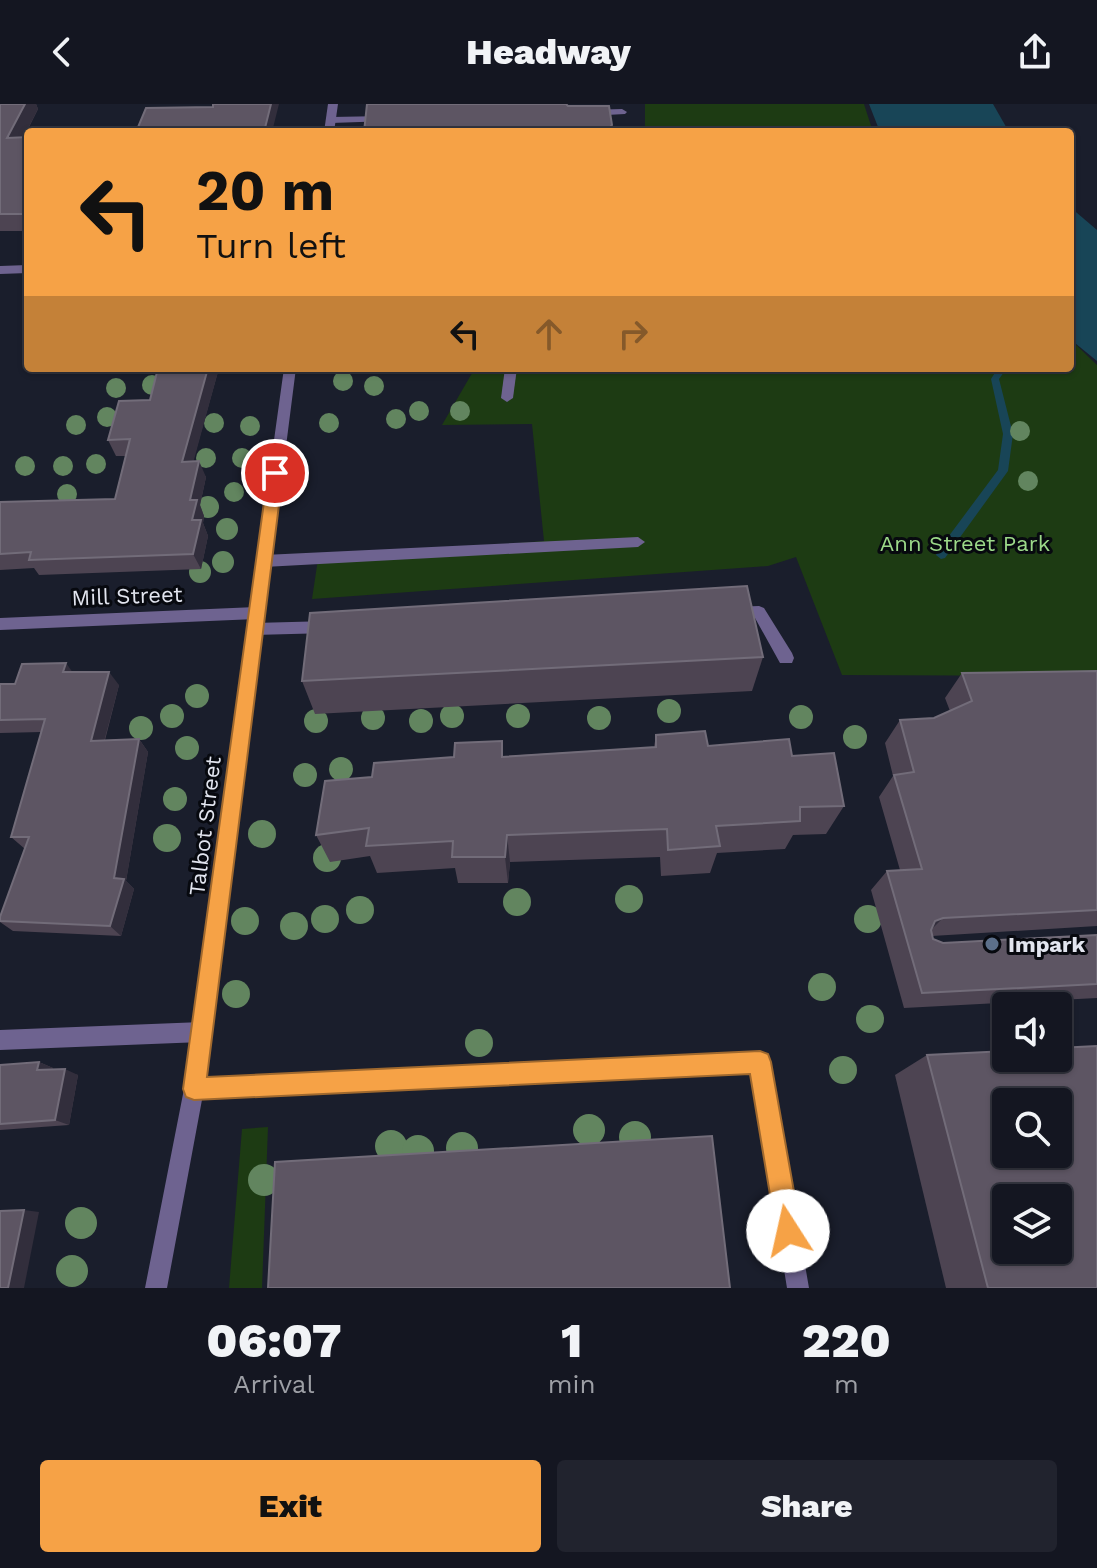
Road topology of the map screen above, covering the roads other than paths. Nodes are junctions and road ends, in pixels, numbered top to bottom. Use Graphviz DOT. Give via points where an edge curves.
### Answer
graph roads {
  1 [pos="333,104"];
  2 [pos="622,112"];
  3 [pos="575,113"];
  4 [pos="403,118"];
  5 [pos="330,126"];
  6 [pos="24,269"];
  7 [pos="0,270"];
  8 [pos="289,372"];
  9 [pos="510,372"];
  10 [pos="507,398"];
  11 [pos="638,542"];
  12 [pos="264,561"];
  13 [pos="711,614"];
  14 [pos="255,621"];
  15 [pos="0,624"];
  16 [pos="344,626"];
  17 [pos="786,658"];
  18 [pos="202,1032"];
  19 [pos="0,1040"];
  20 [pos="194,1089"];
  21 [pos="156,1288"];
  22 [pos="798,1288"];
  1 -- 5 [label="street"];
  2 -- 3 [label="street"];
  4 -- 5 [label="street"];
  6 -- 7 [label="street"];
  8 -- 12 [label="street, Talbot Street"];
  9 -- 10 [label="street"];
  11 -- 12 [label="street"];
  12 -- 14 [label="street, Talbot Street"];
  13 -- 17 [label="street" via="759,612"];
  14 -- 15 [label="street, Mill Street"];
  14 -- 16 [label="street, Mill Street"];
  14 -- 18 [label="street, Talbot Street"];
  18 -- 19 [label="street"];
  18 -- 20 [label="street, Talbot Street"];
  20 -- 21 [label="street, Talbot Street"];
  20 -- 22 [label="street" via="760,1062"];
}
